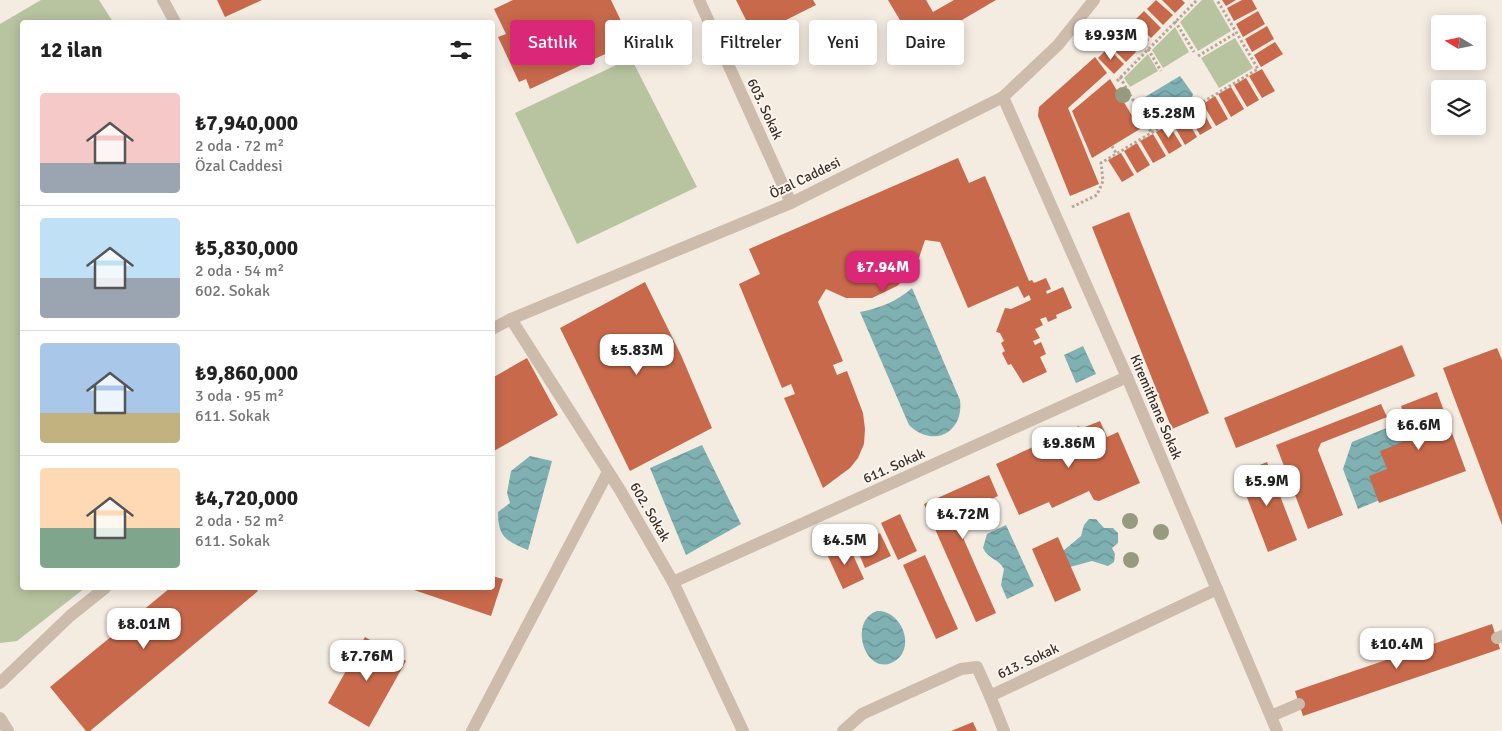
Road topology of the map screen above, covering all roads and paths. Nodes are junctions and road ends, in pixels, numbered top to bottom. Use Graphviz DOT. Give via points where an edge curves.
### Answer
graph roads {
  1 [pos="163,0"];
  2 [pos="698,0"];
  3 [pos="1094,0"];
  4 [pos="1197,0"];
  5 [pos="1217,0"];
  6 [pos="174,20"];
  7 [pos="1175,21"];
  8 [pos="1236,32"];
  9 [pos="1148,49"];
  10 [pos="1194,52"];
  11 [pos="1198,56"];
  12 [pos="1161,71"];
  13 [pos="1120,77"];
  14 [pos="1117,81"];
  15 [pos="1216,87"];
  16 [pos="1218,92"];
  17 [pos="1003,97"];
  18 [pos="1182,107"];
  19 [pos="1185,112"];
  20 [pos="1152,132"];
  21 [pos="1112,146"];
  22 [pos="1116,153"];
  23 [pos="791,203"];
  24 [pos="1055,214"];
  25 [pos="511,319"];
  26 [pos="495,327"];
  27 [pos="1127,377"];
  28 [pos="608,472"];
  29 [pos="673,582"];
  30 [pos="1217,589"];
  31 [pos="103,590"];
  32 [pos="0,683"];
  33 [pos="990,696"];
  34 [pos="1299,704"];
  35 [pos="1270,716"];
  36 [pos="0,718"];
  37 [pos="8,731"];
  38 [pos="472,731"];
  39 [pos="743,731"];
  40 [pos="843,731"];
  41 [pos="1004,731"];
  42 [pos="1277,731"];
  1 -- 6 [label="street"];
  2 -- 23 [label="street, 603. Sokak"];
  3 -- 17 [label="street, Özal Caddesi" via="1058,45"];
  4 -- 7 [label="path"];
  5 -- 8 [label="path"];
  7 -- 9 [label="path"];
  7 -- 10 [label="path"];
  8 -- 11 [label="path"];
  8 -- 16 [label="path" via="1258,69"];
  9 -- 12 [label="path"];
  9 -- 13 [label="path"];
  13 -- 14 [label="path"];
  13 -- 20 [label="path"];
  15 -- 16 [label="path"];
  16 -- 19 [label="path"];
  17 -- 23 [label="street, Özal Caddesi"];
  17 -- 24 [label="street, Kiremithane Sokak"];
  18 -- 19 [label="path"];
  19 -- 20 [label="path"];
  20 -- 22 [label="path"];
  21 -- 22 [label="path"];
  22 -- 24 [label="path" via="1101,162 1103,181 1097,195"];
  23 -- 25 [label="street, Özal Caddesi"];
  24 -- 27 [label="street, Kiremithane Sokak"];
  25 -- 26 [label="street, Özal Caddesi"];
  25 -- 28 [label="street, 602. Sokak"];
  27 -- 29 [label="street, 611. Sokak"];
  27 -- 30 [label="street, Kiremithane Sokak"];
  28 -- 29 [label="street, 602. Sokak"];
  28 -- 38 [label="street"];
  29 -- 39 [label="street, 602. Sokak"];
  30 -- 33 [label="street, 613. Sokak"];
  30 -- 35 [label="street, Kiremithane Sokak"];
  31 -- 32 [label="street" via="70,616"];
  33 -- 40 [label="street, 613. Sokak" via="977,667 961,669 862,714"];
  33 -- 41 [label="street"];
  34 -- 35 [label="street"];
  35 -- 42 [label="street, Kiremithane Sokak"];
  36 -- 37 [label="street"];
}
